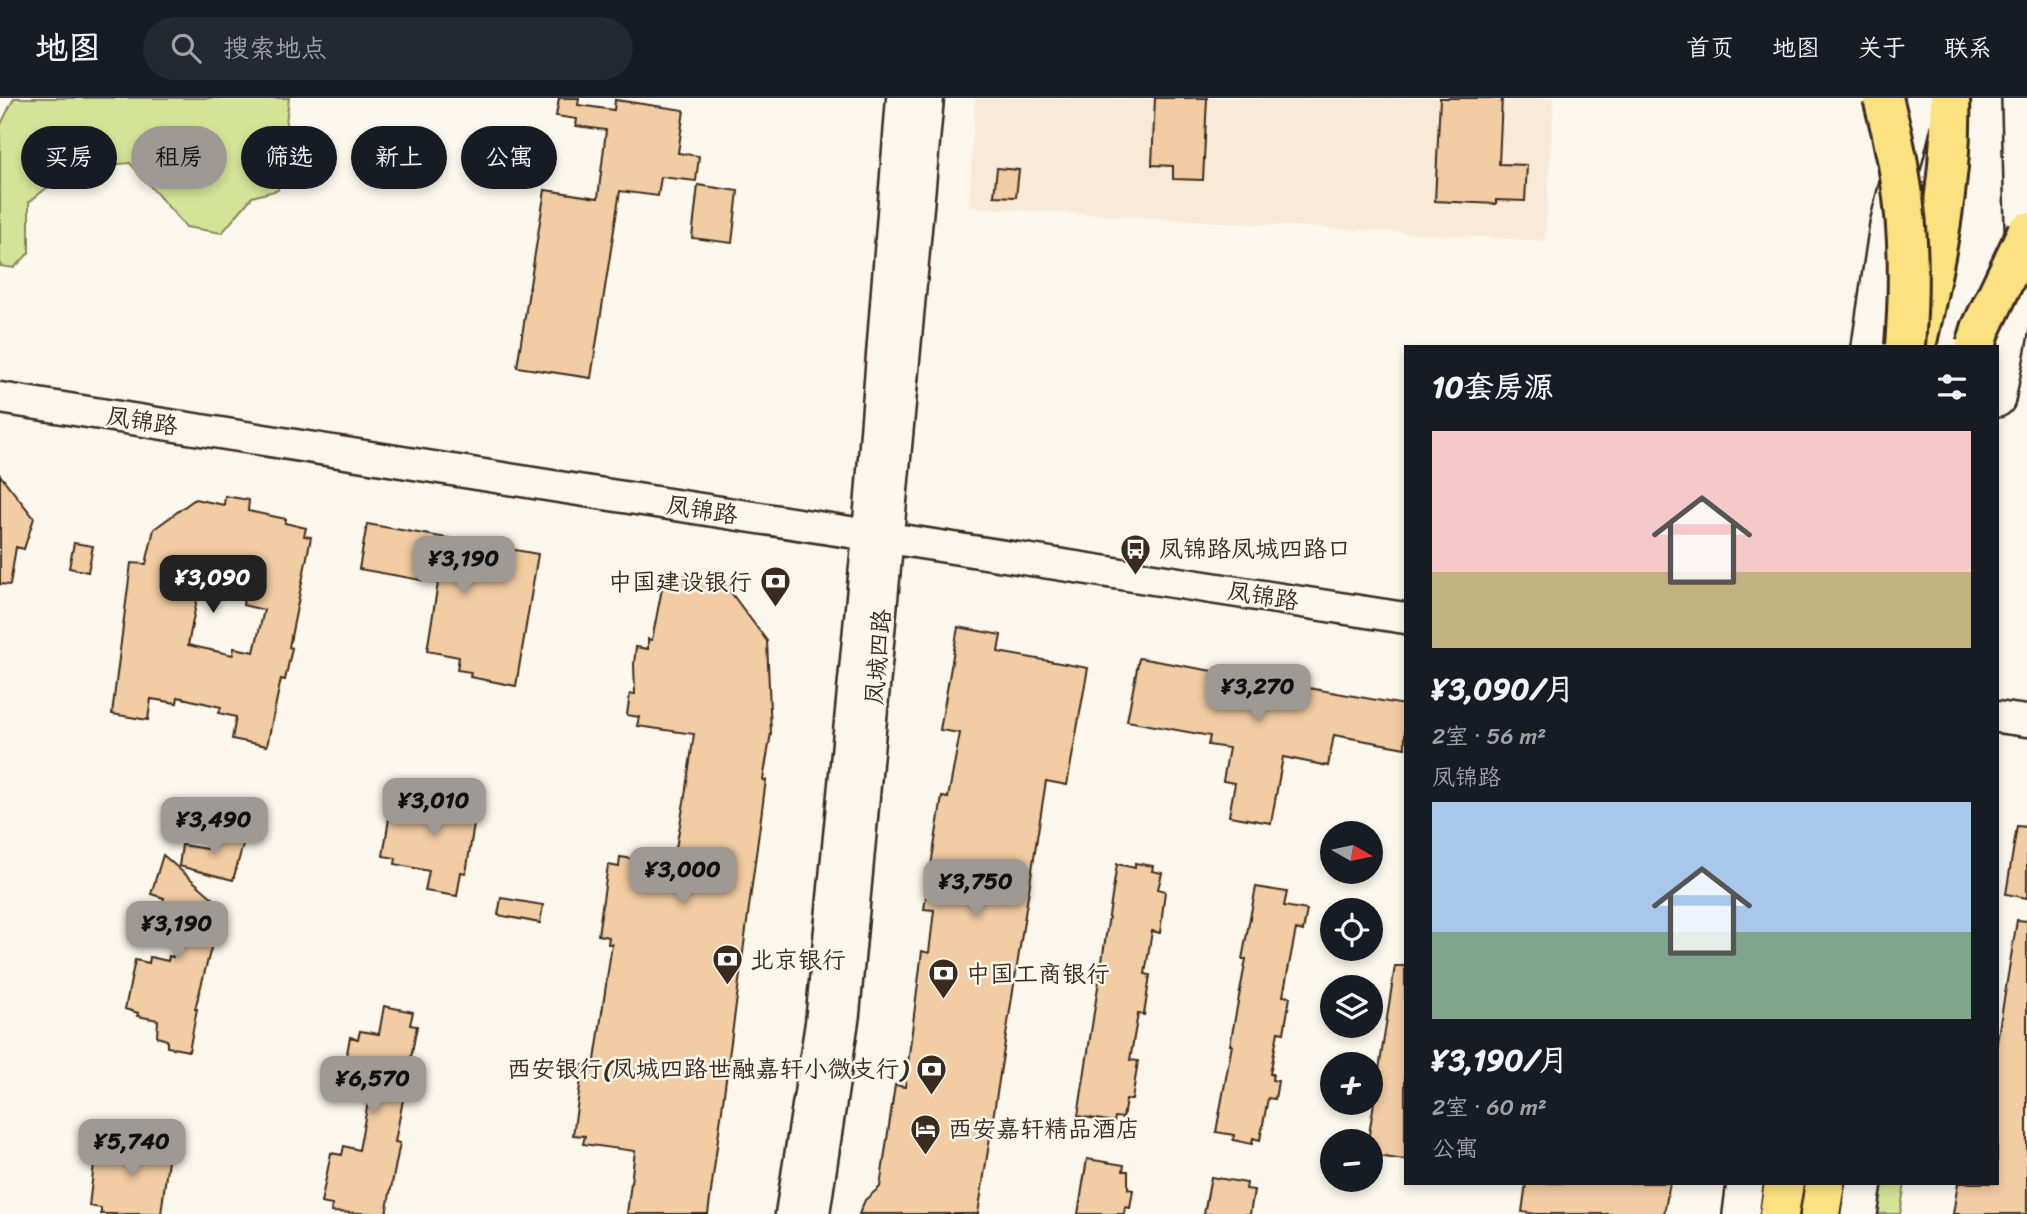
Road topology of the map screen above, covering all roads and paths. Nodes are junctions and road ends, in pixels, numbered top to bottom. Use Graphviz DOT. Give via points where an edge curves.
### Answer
graph roads {
  1 [pos="902,98"];
  2 [pos="928,98"];
  3 [pos="1883,98"];
  4 [pos="1919,98"];
  5 [pos="1950,98"];
  6 [pos="2020,98"];
  7 [pos="2027,232"];
  8 [pos="1870,345"];
  9 [pos="1905,345"];
  10 [pos="1916,345"];
  11 [pos="1976,345"];
  12 [pos="1999,389"];
  13 [pos="0,398"];
  14 [pos="878,536"];
  15 [pos="1404,618"];
  16 [pos="1999,717"];
  17 [pos="2027,721"];
  18 [pos="1745,1185"];
  19 [pos="1784,1185"];
  20 [pos="1825,1185"];
  21 [pos="1864,1185"];
  22 [pos="791,1214"];
  23 [pos="814,1214"];
  24 [pos="1741,1214"];
  25 [pos="1779,1214"];
  26 [pos="1820,1214"];
  27 [pos="1859,1214"];
  1 -- 14 [label="street, 凤城四路"];
  2 -- 14 [label="street, 凤城四路"];
  3 -- 9 [label="main road, bridge" via="1908,220 1910,291"];
  4 -- 8 [label="main road" via="1888,225"];
  5 -- 10 [label="main road" via="1940,231"];
  6 -- 12 [label="main road" via="2024,259"];
  7 -- 11 [label="main road, bridge"];
  13 -- 14 [label="street, 凤锦路"];
  14 -- 15 [label="street, 凤锦路"];
  14 -- 22 [label="street, 凤城四路" via="821,1023"];
  14 -- 23 [label="street, 凤城四路" via="844,1014"];
  16 -- 17 [label="street"];
  18 -- 24 [label="main road"];
  19 -- 25 [label="main road"];
  20 -- 26 [label="main road"];
  21 -- 27 [label="main road"];
}
